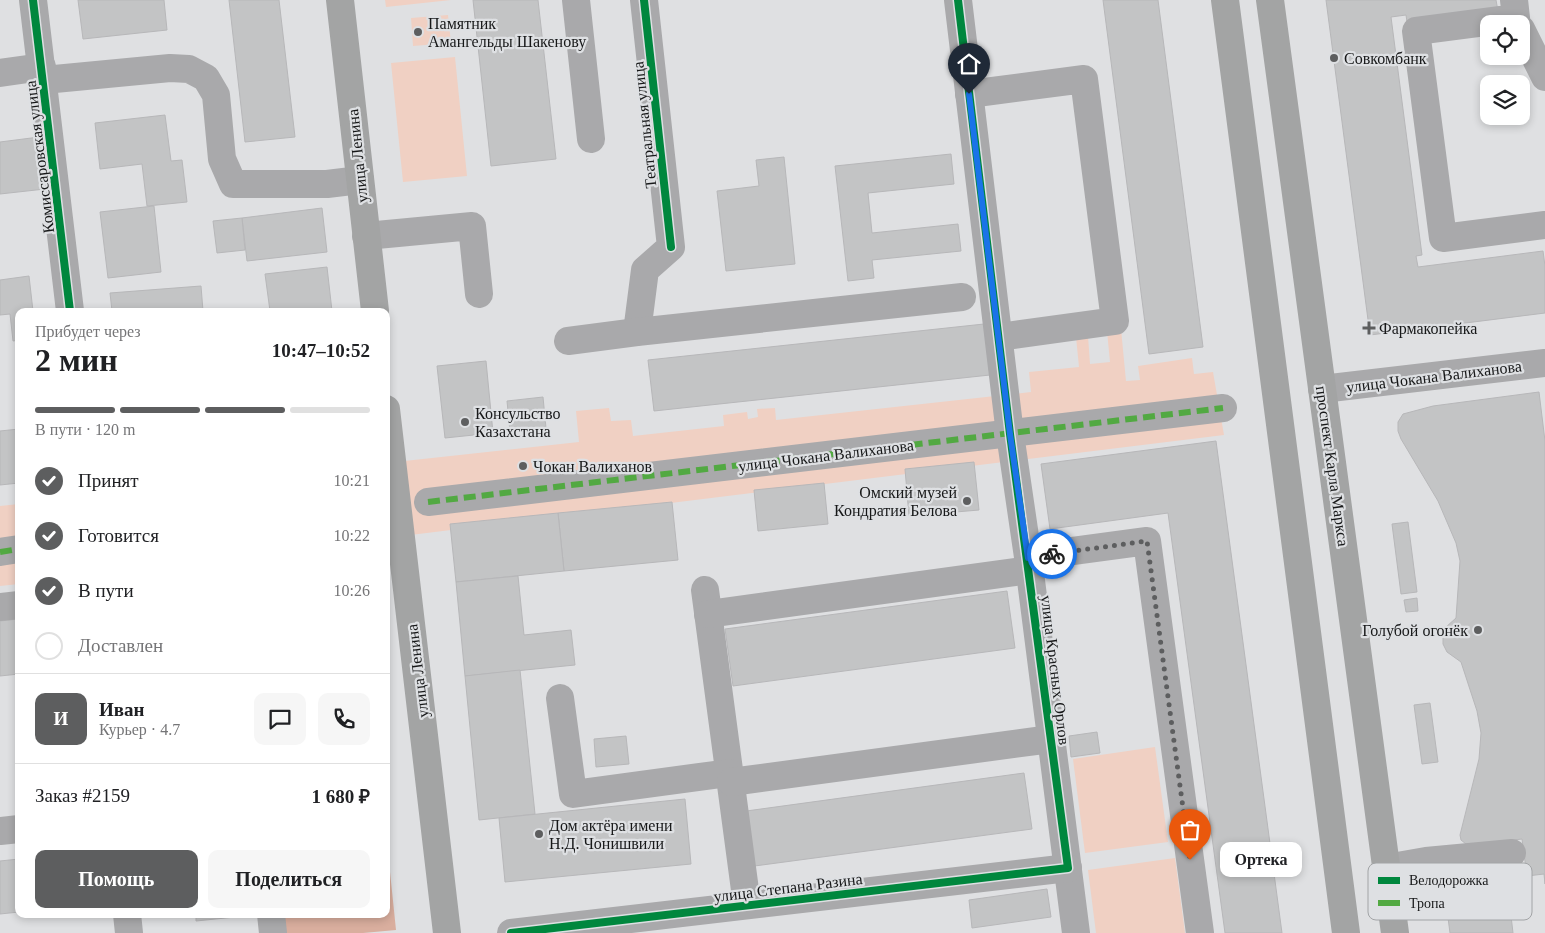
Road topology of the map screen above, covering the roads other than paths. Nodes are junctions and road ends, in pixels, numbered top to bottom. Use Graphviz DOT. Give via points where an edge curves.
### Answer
graph roads {
  1 [pos="34,0"];
  2 [pos="340,0"];
  3 [pos="576,0"];
  4 [pos="644,0"];
  5 [pos="958,0"];
  6 [pos="1225,0"];
  7 [pos="1270,0"];
  8 [pos="1480,23"];
  9 [pos="1530,44"];
  10 [pos="0,73"];
  11 [pos="43,74"];
  12 [pos="1545,77"];
  13 [pos="969,94"];
  14 [pos="591,139"];
  15 [pos="360,180"];
  16 [pos="1545,225"];
  17 [pos="366,236"];
  18 [pos="479,294"];
  19 [pos="962,297"];
  20 [pos="70,308"];
  21 [pos="375,308"];
  22 [pos="637,332"];
  23 [pos="999,337"];
  24 [pos="568,342"];
  25 [pos="1545,363"];
  26 [pos="1322,389"];
  27 [pos="1223,408"];
  28 [pos="1010,434"];
  29 [pos="390,442"];
  30 [pos="428,502"];
  31 [pos="15,550"];
  32 [pos="0,552"];
  33 [pos="1029,564"];
  34 [pos="15,605"];
  35 [pos="0,607"];
  36 [pos="560,698"];
  37 [pos="1051,740"];
  38 [pos="730,778"];
  39 [pos="15,829"];
  40 [pos="0,831"];
  41 [pos="1512,852"];
  42 [pos="1385,863"];
  43 [pos="1415,863"];
  44 [pos="1068,868"];
  45 [pos="747,905"];
  46 [pos="127,918"];
  47 [pos="271,918"];
  48 [pos="1393,920"];
  49 [pos="657,924"];
  50 [pos="129,933"];
  51 [pos="273,933"];
  52 [pos="447,933"];
  53 [pos="511,933"];
  54 [pos="1076,933"];
  55 [pos="1200,933"];
  56 [pos="1346,933"];
  57 [pos="1395,933"];
  1 -- 11 [label="street, Комиссаровская улица"];
  2 -- 15 [label="main road, улица Ленина"];
  3 -- 14 [label="street"];
  4 -- 22 [label="street, Театральная улица" via="671,246 645,270"];
  5 -- 13 [label="street, улица Красных Орлов"];
  6 -- 56 [label="main road"];
  7 -- 26 [label="main road, проспект Карла Маркса"];
  8 -- 16 [label="street" via="1416,32 1443,238"];
  9 -- 12 [label="street"];
  10 -- 11 [label="street"];
  11 -- 15 [label="street" via="189,69 206,78 216,95 222,160 233,184 327,184"];
  11 -- 20 [label="street, Комиссаровская улица"];
  13 -- 23 [label="street, улица Красных Орлов"];
  13 -- 23 [label="street" via="1084,79 1115,322"];
  15 -- 17 [label="main road, улица Ленина"];
  17 -- 18 [label="street" via="472,226"];
  17 -- 21 [label="main road, улица Ленина"];
  19 -- 22 [label="street"];
  22 -- 24 [label="street"];
  23 -- 28 [label="street, улица Красных Орлов"];
  25 -- 26 [label="street, улица Чокана Валиханова"];
  26 -- 42 [label="main road, проспект Карла Маркса"];
  27 -- 28 [label="street, улица Чокана Валиханова"];
  28 -- 30 [label="street, улица Чокана Валиханова"];
  28 -- 33 [label="street, улица Красных Орлов"];
  29 -- 52 [label="main road, улица Ленина"];
  31 -- 32 [label="street"];
  33 -- 37 [label="street, улица Красных Орлов"];
  33 -- 38 [label="street" via="706,602"];
  33 -- 55 [label="street" via="1147,541"];
  34 -- 35 [label="street"];
  36 -- 38 [label="street" via="573,794"];
  37 -- 38 [label="street"];
  37 -- 44 [label="street, улица Красных Орлов"];
  38 -- 45 [label="street"];
  39 -- 40 [label="street"];
  41 -- 43 [label="street"];
  44 -- 45 [label="street, улица Степана Разина"];
  44 -- 54 [label="street, улица Красных Орлов"];
  45 -- 49 [label="street, улица Степана Разина"];
  46 -- 50 [label="street"];
  47 -- 51 [label="street"];
  48 -- 57 [label="main road, проспект Карла Маркса"];
  49 -- 53 [label="street, улица Степана Разина"];
}
